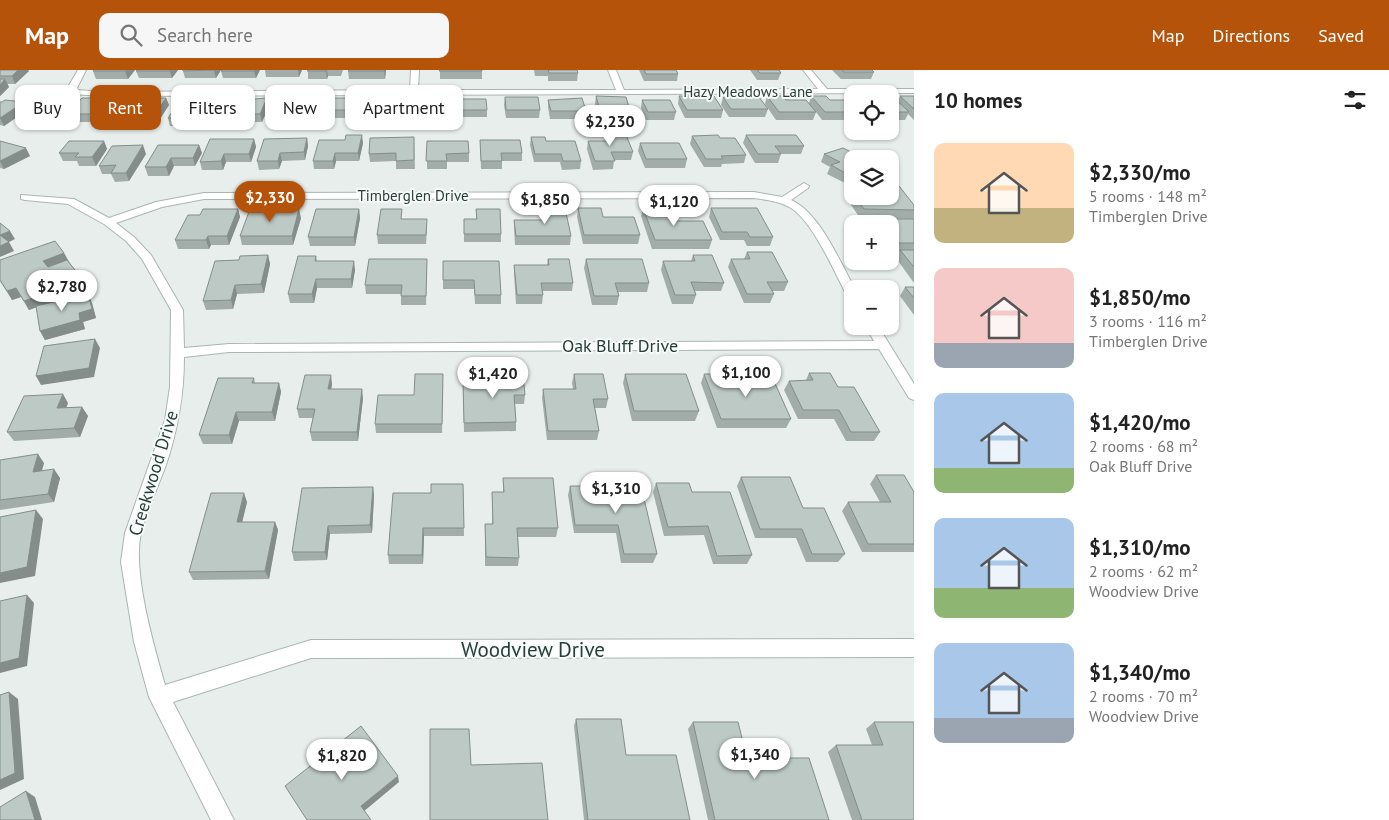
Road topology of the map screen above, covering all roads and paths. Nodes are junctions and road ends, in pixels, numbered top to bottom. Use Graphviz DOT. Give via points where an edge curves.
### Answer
graph roads {
  1 [pos="82,70"];
  2 [pos="415,70"];
  3 [pos="612,70"];
  4 [pos="807,70"];
  5 [pos="414,85"];
  6 [pos="824,91"];
  7 [pos="914,91"];
  8 [pos="621,92"];
  9 [pos="345,93"];
  10 [pos="463,93"];
  11 [pos="804,186"];
  12 [pos="25,197"];
  13 [pos="783,201"];
  14 [pos="108,222"];
  15 [pos="844,280"];
  16 [pos="876,335"];
  17 [pos="882,345"];
  18 [pos="178,353"];
  19 [pos="914,395"];
  20 [pos="914,648"];
  21 [pos="160,697"];
  22 [pos="223,820"];
  1 -- 9 [label="street, Hazy Meadows Lane" via="72,92"];
  2 -- 5 [label="street"];
  3 -- 8 [label="street"];
  4 -- 6 [label="street"];
  6 -- 7 [label="street, Hazy Meadows Lane"];
  6 -- 8 [label="street, Hazy Meadows Lane"];
  8 -- 10 [label="street, Hazy Meadows Lane"];
  11 -- 13 [label="street"];
  12 -- 14 [label="street, Creekwood Drive" via="70,201"];
  13 -- 14 [label="street, Timberglen Drive" via="754,195 204,196 160,204"];
  13 -- 15 [label="street, Timberglen Drive" via="798,209 816,232"];
  14 -- 18 [label="street, Creekwood Drive" via="147,257 177,310"];
  16 -- 17 [label="street"];
  17 -- 18 [label="street, Oak Bluff Drive" via="229,348"];
  17 -- 19 [label="street"];
  18 -- 21 [label="street, Creekwood Drive" via="172,420 133,532 130,562 143,642"];
  20 -- 21 [label="street, Woodview Drive" via="311,649"];
  21 -- 22 [label="street, Creekwood Drive"];
}
